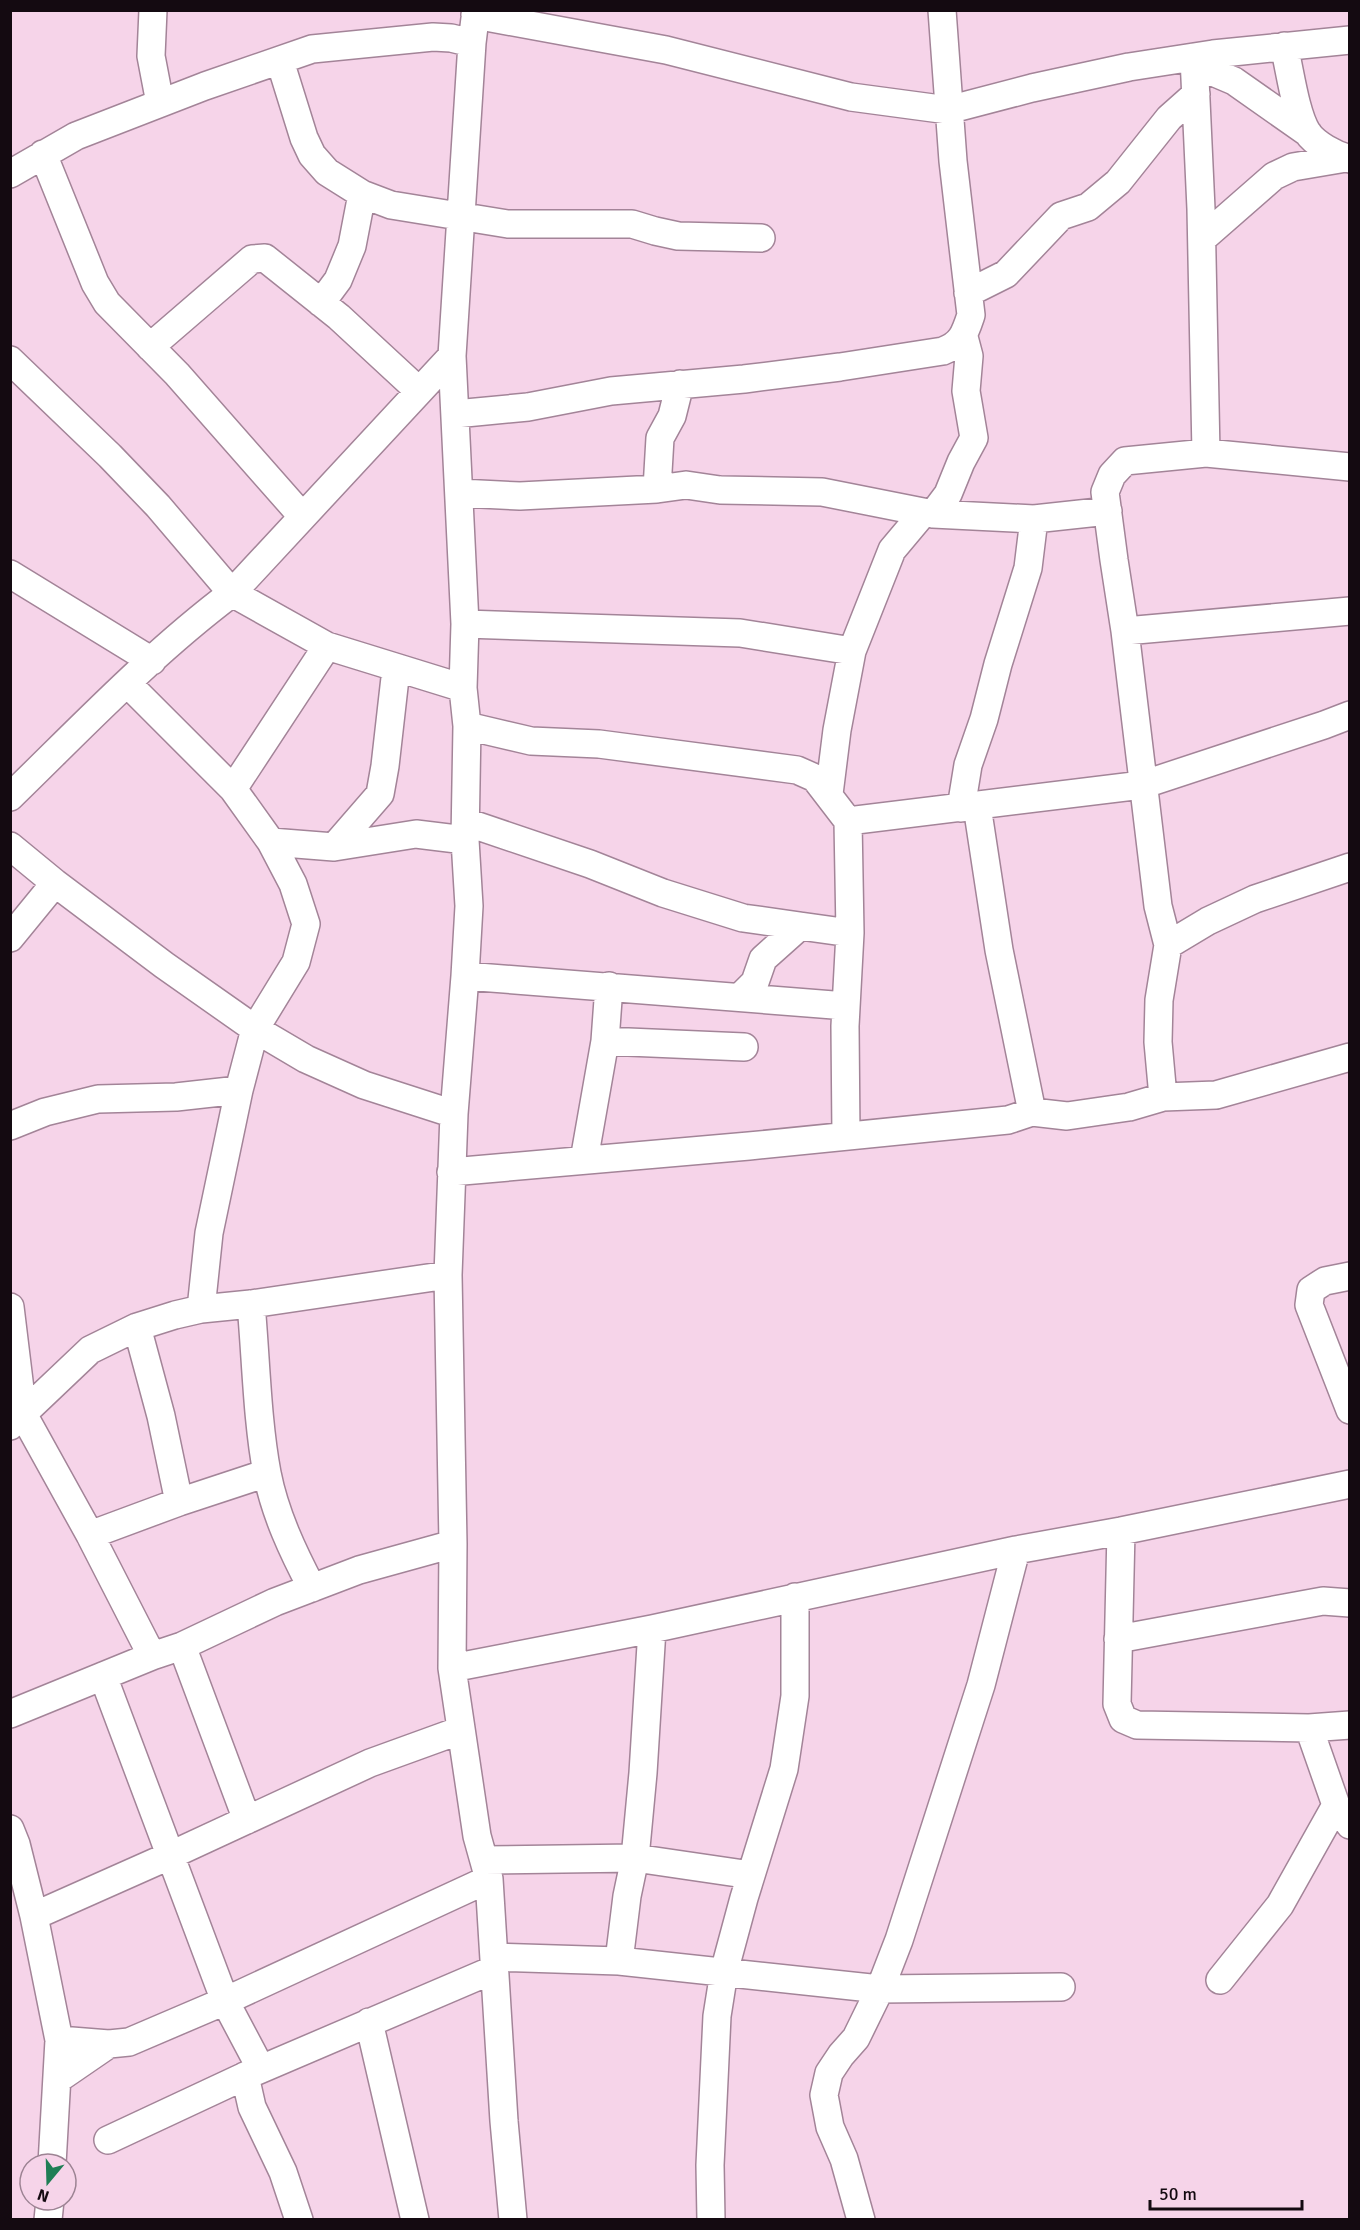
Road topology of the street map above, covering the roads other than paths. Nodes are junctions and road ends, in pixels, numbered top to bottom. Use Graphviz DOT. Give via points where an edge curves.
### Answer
graph roads {
  1 [pos="153,10"];
  2 [pos="942,10"];
  3 [pos="476,13"];
  4 [pos="1350,40"];
  5 [pos="472,44"];
  6 [pos="1284,46"];
  7 [pos="1194,60"];
  8 [pos="280,61"];
  9 [pos="1196,94"];
  10 [pos="160,103"];
  11 [pos="948,110"];
  12 [pos="1308,133"];
  13 [pos="43,154"];
  14 [pos="1348,159"];
  15 [pos="10,174"];
  16 [pos="362,194"];
  17 [pos="1201,209"];
  18 [pos="1231,212"];
  19 [pos="461,218"];
  20 [pos="761,238"];
  21 [pos="1202,239"];
  22 [pos="968,293"];
  23 [pos="321,303"];
  24 [pos="964,337"];
  25 [pos="150,347"];
  26 [pos="452,356"];
  27 [pos="10,360"];
  28 [pos="680,384"];
  29 [pos="419,391"];
  30 [pos="455,414"];
  31 [pos="1206,453"];
  32 [pos="1350,467"];
  33 [pos="657,489"];
  34 [pos="460,493"];
  35 [pos="1108,511"];
  36 [pos="928,514"];
  37 [pos="302,516"];
  38 [pos="1034,519"];
  39 [pos="10,574"];
  40 [pos="232,593"];
  41 [pos="1350,611"];
  42 [pos="465,624"];
  43 [pos="1125,632"];
  44 [pos="327,646"];
  45 [pos="852,651"];
  46 [pos="152,661"];
  47 [pos="396,669"];
  48 [pos="127,683"];
  49 [pos="463,688"];
  50 [pos="1350,714"];
  51 [pos="467,726"];
  52 [pos="1142,785"];
  53 [pos="233,789"];
  54 [pos="829,794"];
  55 [pos="10,797"];
  56 [pos="969,807"];
  57 [pos="848,821"];
  58 [pos="466,831"];
  59 [pos="271,842"];
  60 [pos="10,846"];
  61 [pos="334,847"];
  62 [pos="1350,867"];
  63 [pos="55,883"];
  64 [pos="800,926"];
  65 [pos="850,933"];
  66 [pos="10,938"];
  67 [pos="1168,945"];
  68 [pos="465,976"];
  69 [pos="609,986"];
  70 [pos="741,996"];
  71 [pos="846,1006"];
  72 [pos="255,1029"];
  73 [pos="605,1041"];
  74 [pos="744,1047"];
  75 [pos="1350,1058"];
  76 [pos="239,1090"];
  77 [pos="1163,1097"];
  78 [pos="1032,1112"];
  79 [pos="454,1114"];
  80 [pos="10,1126"];
  81 [pos="846,1136"];
  82 [pos="584,1160"];
  83 [pos="451,1172"];
  84 [pos="448,1275"];
  85 [pos="1350,1276"];
  86 [pos="251,1304"];
  87 [pos="10,1307"];
  88 [pos="201,1309"];
  89 [pos="136,1327"];
  90 [pos="1350,1410"];
  91 [pos="17,1420"];
  92 [pos="267,1473"];
  93 [pos="1350,1484"];
  94 [pos="179,1502"];
  95 [pos="1121,1531"];
  96 [pos="90,1535"];
  97 [pos="453,1544"];
  98 [pos="1016,1550"];
  99 [pos="312,1588"];
  100 [pos="795,1597"];
  101 [pos="1350,1604"];
  102 [pos="652,1629"];
  103 [pos="1118,1639"];
  104 [pos="182,1646"];
  105 [pos="152,1656"];
  106 [pos="452,1668"];
  107 [pos="103,1676"];
  108 [pos="10,1714"];
  109 [pos="1350,1725"];
  110 [pos="1309,1728"];
  111 [pos="461,1730"];
  112 [pos="1343,1815"];
  113 [pos="247,1820"];
  114 [pos="10,1829"];
  115 [pos="169,1856"];
  116 [pos="635,1858"];
  117 [pos="487,1869"];
  118 [pos="751,1875"];
  119 [pos="34,1916"];
  120 [pos="619,1961"];
  121 [pos="495,1963"];
  122 [pos="724,1972"];
  123 [pos="1220,1980"];
  124 [pos="1061,1987"];
  125 [pos="880,1989"];
  126 [pos="225,2001"];
  127 [pos="369,2022"];
  128 [pos="241,2033"];
  129 [pos="59,2040"];
  130 [pos="109,2044"];
  131 [pos="58,2079"];
  132 [pos="236,2080"];
  133 [pos="108,2140"];
  134 [pos="53,2152"];
  135 [pos="299,2220"];
  136 [pos="415,2220"];
  137 [pos="513,2220"];
  138 [pos="711,2220"];
  139 [pos="861,2220"];
  1 -- 10 [label="street" via="151,57"];
  2 -- 11 [label="street"];
  3 -- 5 [label="street"];
  3 -- 11 [label="street" via="666,50 850,97"];
  4 -- 6 [label="street"];
  5 -- 8 [label="street" via="433,38 312,49"];
  5 -- 19 [label="street"];
  6 -- 7 [label="street"];
  6 -- 12 [label="street"];
  7 -- 9 [label="street"];
  7 -- 11 [label="street" via="1129,67"];
  7 -- 12 [label="street" via="1234,81"];
  8 -- 10 [label="street"];
  8 -- 16 [label="street" via="312,155 327,172"];
  9 -- 17 [label="street"];
  9 -- 22 [label="street" via="1169,118 1118,182 1088,207 1061,216 1006,274"];
  10 -- 13 [label="street" via="76,136"];
  11 -- 22 [label="street"];
  12 -- 14 [label="street" via="1323,147"];
  13 -- 15 [label="street"];
  13 -- 25 [label="street" via="95,283 107,303"];
  14 -- 18 [label="street" via="1293,167 1274,176"];
  16 -- 19 [label="street" via="391,205"];
  16 -- 23 [label="street" via="352,246 338,280"];
  17 -- 18 [label="street"];
  17 -- 21 [label="street"];
  18 -- 21 [label="street"];
  19 -- 20 [label="street" via="508,224 632,224 678,236"];
  19 -- 26 [label="street"];
  21 -- 31 [label="street"];
  22 -- 24 [label="street" via="971,315"];
  23 -- 25 [label="street" via="265,258 252,259"];
  23 -- 29 [label="street"];
  24 -- 28 [label="street" via="956,347 943,351 830,369"];
  24 -- 36 [label="street" via="969,356 966,391 974,438 948,494"];
  25 -- 37 [label="street"];
  26 -- 29 [label="street"];
  26 -- 30 [label="street"];
  27 -- 40 [label="street" via="150,498"];
  28 -- 30 [label="street"];
  28 -- 33 [label="street" via="672,416 660,438"];
  29 -- 37 [label="street"];
  30 -- 34 [label="street"];
  31 -- 32 [label="street"];
  31 -- 35 [label="street" via="1125,461 1112,475 1105,492"];
  33 -- 34 [label="street" via="520,496"];
  33 -- 36 [label="street" via="686,485 720,490 822,492"];
  34 -- 42 [label="street"];
  35 -- 38 [label="street"];
  35 -- 43 [label="street"];
  36 -- 38 [label="street"];
  36 -- 45 [label="street" via="892,550"];
  37 -- 40 [label="street"];
  38 -- 56 [label="street" via="1028,568 968,765"];
  39 -- 46 [label="street"];
  40 -- 44 [label="street"];
  40 -- 46 [label="street"];
  41 -- 43 [label="street"];
  42 -- 45 [label="street" via="740,633"];
  42 -- 49 [label="street"];
  43 -- 52 [label="street"];
  44 -- 47 [label="street"];
  44 -- 53 [label="street"];
  45 -- 54 [label="street"];
  46 -- 48 [label="street"];
  47 -- 49 [label="street"];
  47 -- 61 [label="street" via="380,795"];
  48 -- 53 [label="street"];
  48 -- 55 [label="street"];
  49 -- 51 [label="street"];
  50 -- 52 [label="street"];
  51 -- 54 [label="street" via="531,741 599,744 797,771 815,778"];
  51 -- 58 [label="street"];
  52 -- 56 [label="street"];
  52 -- 67 [label="street" via="1158,906"];
  53 -- 59 [label="street"];
  54 -- 57 [label="street"];
  56 -- 57 [label="street"];
  56 -- 78 [label="street"];
  57 -- 65 [label="street"];
  58 -- 61 [label="street" via="416,834"];
  58 -- 64 [label="street" via="590,864 663,893 743,918"];
  58 -- 68 [label="street" via="469,906"];
  59 -- 61 [label="street"];
  59 -- 72 [label="street" via="293,884 306,924 296,962"];
  60 -- 63 [label="street"];
  62 -- 67 [label="street" via="1255,899"];
  63 -- 66 [label="street"];
  63 -- 72 [label="street"];
  64 -- 65 [label="street"];
  64 -- 70 [label="street" via="763,959 755,982"];
  65 -- 71 [label="street"];
  67 -- 77 [label="street" via="1159,1000"];
  68 -- 69 [label="street"];
  68 -- 79 [label="street"];
  69 -- 70 [label="street"];
  69 -- 73 [label="street"];
  70 -- 71 [label="street"];
  71 -- 81 [label="street"];
  72 -- 76 [label="street"];
  72 -- 79 [label="street" via="306,1059 364,1085"];
  73 -- 74 [label="street"];
  73 -- 82 [label="street"];
  75 -- 77 [label="street" via="1216,1095"];
  76 -- 80 [label="street" via="98,1099 45,1112"];
  76 -- 88 [label="street" via="209,1233"];
  77 -- 78 [label="street" via="1130,1107 1067,1116"];
  78 -- 81 [label="street" via="1008,1120"];
  79 -- 83 [label="street"];
  81 -- 82 [label="street"];
  82 -- 83 [label="street"];
  83 -- 84 [label="street"];
  84 -- 86 [label="street"];
  84 -- 97 [label="street"];
  85 -- 90 [label="street" via="1325,1281 1311,1290 1309,1305"];
  86 -- 88 [label="street"];
  86 -- 92 [label="street"];
  87 -- 91 [label="street"];
  88 -- 89 [label="street"];
  89 -- 91 [label="street" via="90,1350"];
  89 -- 94 [label="street" via="161,1416"];
  91 -- 96 [label="street"];
  92 -- 94 [label="street"];
  92 -- 99 [label="street" via="280,1517"];
  93 -- 95 [label="street"];
  94 -- 96 [label="street"];
  95 -- 98 [label="street"];
  95 -- 103 [label="street"];
  96 -- 105 [label="street"];
  97 -- 99 [label="street" via="359,1570"];
  97 -- 106 [label="street"];
  98 -- 100 [label="street"];
  98 -- 125 [label="street" via="981,1684"];
  99 -- 104 [label="street"];
  100 -- 102 [label="street"];
  100 -- 118 [label="street" via="795,1696 783,1769"];
  101 -- 103 [label="street" via="1323,1601"];
  102 -- 106 [label="street"];
  102 -- 116 [label="street"];
  103 -- 110 [label="street" via="1117,1704 1123,1719 1137,1725"];
  104 -- 105 [label="street"];
  104 -- 113 [label="street"];
  105 -- 107 [label="street"];
  106 -- 111 [label="street"];
  107 -- 108 [label="street"];
  107 -- 115 [label="street"];
  109 -- 110 [label="street"];
  110 -- 112 [label="street"];
  111 -- 113 [label="street" via="370,1763"];
  111 -- 117 [label="street" via="477,1836"];
  112 -- 123 [label="street" via="1280,1905"];
  113 -- 115 [label="street"];
  114 -- 119 [label="street"];
  115 -- 119 [label="street"];
  115 -- 126 [label="street"];
  116 -- 117 [label="street"];
  116 -- 118 [label="street"];
  116 -- 120 [label="street"];
  117 -- 121 [label="street"];
  117 -- 126 [label="street"];
  118 -- 122 [label="street"];
  119 -- 129 [label="street"];
  120 -- 121 [label="street"];
  120 -- 122 [label="street"];
  121 -- 127 [label="street"];
  121 -- 137 [label="street"];
  122 -- 125 [label="street"];
  122 -- 138 [label="street" via="717,2027"];
  124 -- 125 [label="street"];
  125 -- 139 [label="street" via="856,2038 829,2073 824,2095 830,2127 844,2159"];
  126 -- 128 [label="street"];
  126 -- 130 [label="street" via="129,2042"];
  127 -- 132 [label="street"];
  127 -- 136 [label="street"];
  128 -- 132 [label="street"];
  128 -- 132 [label="street"];
  129 -- 130 [label="street"];
  129 -- 131 [label="street"];
  130 -- 131 [label="street"];
  131 -- 134 [label="street"];
  132 -- 133 [label="street"];
  132 -- 135 [label="street" via="284,2172"];
}
